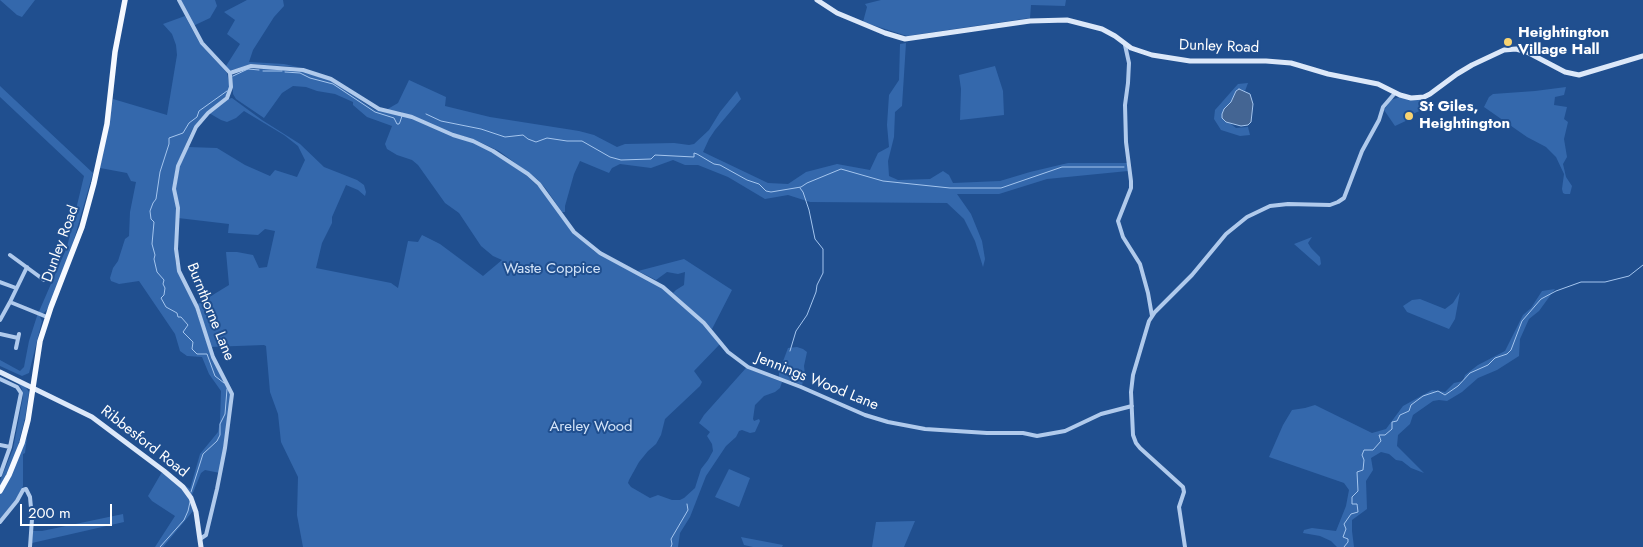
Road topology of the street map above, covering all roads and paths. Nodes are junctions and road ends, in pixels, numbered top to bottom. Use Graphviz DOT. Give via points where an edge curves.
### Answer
graph roads {
  1 [pos="125,0"];
  2 [pos="180,0"];
  3 [pos="817,0"];
  4 [pos="1125,45"];
  5 [pos="1643,56"];
  6 [pos="230,73"];
  7 [pos="1395,93"];
  8 [pos="10,255"];
  9 [pos="27,266"];
  10 [pos="44,280"];
  11 [pos="0,282"];
  12 [pos="16,288"];
  13 [pos="10,302"];
  14 [pos="1152,316"];
  15 [pos="47,318"];
  16 [pos="0,321"];
  17 [pos="0,334"];
  18 [pos="16,348"];
  19 [pos="0,372"];
  20 [pos="0,379"];
  21 [pos="33,388"];
  22 [pos="1132,406"];
  23 [pos="0,445"];
  24 [pos="10,447"];
  25 [pos="0,475"];
  26 [pos="0,491"];
  27 [pos="0,522"];
  28 [pos="200,539"];
  29 [pos="30,547"];
  30 [pos="201,547"];
  31 [pos="1185,547"];
  1 -- 15 [label="main road, Dunley Road" via="110,106 94,183 82,227"];
  2 -- 6 [label="street" via="202,43"];
  3 -- 4 [label="street, Dunley Road" via="837,13 905,39 1028,21 1058,20 1096,27"];
  4 -- 7 [label="street, Dunley Road" via="1139,52 1190,61 1291,63 1378,84"];
  4 -- 14 [label="street" via="1129,63 1125,105 1131,188 1118,221 1123,237 1140,264"];
  5 -- 7 [label="street, Dunley Road" via="1579,75 1565,72 1519,50 1504,50 1464,69 1424,97 1411,98"];
  6 -- 22 [label="street, Jennings Wood Lane" via="251,66 303,70 331,79 382,111 412,117 493,150 539,184 574,232 600,252 662,286 742,363 866,415 925,429 1037,436 1065,431 1101,414"];
  6 -- 28 [label="street, Burnthorne Lane" via="230,94 196,127 178,166 174,189 178,208 176,248 179,272 197,306 213,356 232,394 219,482 205,537"];
  7 -- 14 [label="street" via="1382,107 1344,198 1330,204 1270,206 1254,213 1231,229"];
  8 -- 9 [label="street"];
  9 -- 10 [label="street"];
  9 -- 12 [label="street"];
  11 -- 12 [label="street"];
  12 -- 13 [label="street"];
  13 -- 15 [label="street"];
  13 -- 16 [label="street"];
  14 -- 22 [label="street" via="1133,375"];
  15 -- 21 [label="main road, Dunley Road"];
  17 -- 18 [label="street" via="18,336"];
  19 -- 21 [label="street, Ribbesford Road"];
  20 -- 24 [label="street" via="17,387 20,393"];
  21 -- 26 [label="main road, Dunley Road" via="22,443"];
  21 -- 28 [label="street, Ribbesford Road" via="106,425 180,484 192,500"];
  22 -- 31 [label="street" via="1136,443 1183,487 1179,507"];
  23 -- 24 [label="street"];
  24 -- 25 [label="street"];
  27 -- 29 [label="street" via="27,490 32,527"];
  28 -- 30 [label="street, Ribbesford Road"];
}
